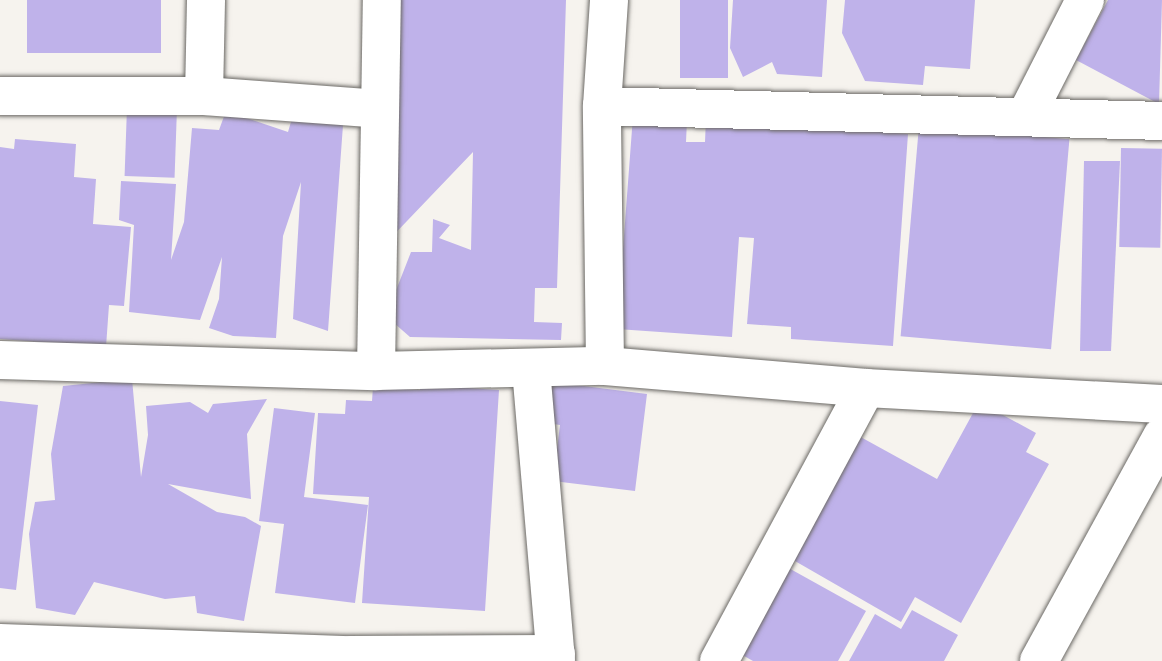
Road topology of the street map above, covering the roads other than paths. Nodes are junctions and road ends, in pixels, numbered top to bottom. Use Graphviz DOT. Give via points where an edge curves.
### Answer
graph roads {
  1 [pos="206,0"];
  2 [pos="383,0"];
  3 [pos="609,0"];
  4 [pos="1085,0"];
  5 [pos="0,96"];
  6 [pos="204,96"];
  7 [pos="602,106"];
  8 [pos="380,109"];
  9 [pos="1026,116"];
  10 [pos="1162,121"];
  11 [pos="0,360"];
  12 [pos="605,366"];
  13 [pos="531,369"];
  14 [pos="376,370"];
  15 [pos="866,388"];
  16 [pos="1162,404"];
  17 [pos="1162,436"];
  18 [pos="0,643"];
  19 [pos="556,658"];
  20 [pos="719,661"];
  21 [pos="1039,661"];
  1 -- 6 [label="street"];
  2 -- 8 [label="street"];
  3 -- 7 [label="street"];
  4 -- 9 [label="street"];
  5 -- 6 [label="street"];
  6 -- 8 [label="street"];
  7 -- 9 [label="street"];
  7 -- 12 [label="street"];
  8 -- 14 [label="street"];
  9 -- 10 [label="street"];
  11 -- 14 [label="street"];
  12 -- 13 [label="street"];
  12 -- 15 [label="street"];
  13 -- 14 [label="street"];
  13 -- 19 [label="street"];
  15 -- 16 [label="street"];
  15 -- 20 [label="street"];
  17 -- 21 [label="street"];
  18 -- 19 [label="street"];
}
